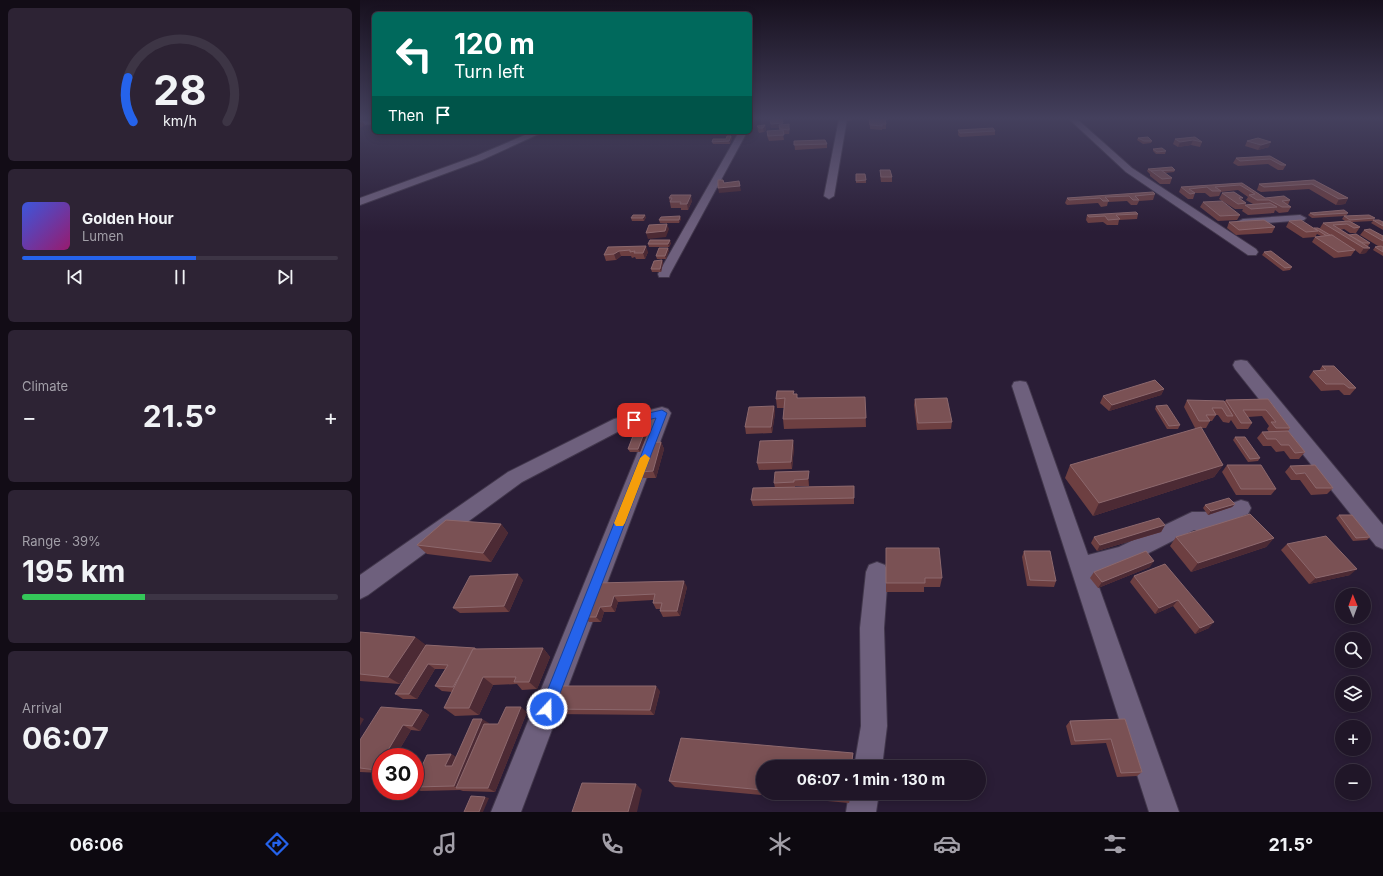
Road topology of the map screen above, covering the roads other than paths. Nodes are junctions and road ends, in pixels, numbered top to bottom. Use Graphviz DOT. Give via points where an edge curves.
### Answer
graph roads {
  1 [pos="482,157"];
  2 [pos="728,157"];
  3 [pos="837,157"];
  4 [pos="1115,157"];
  5 [pos="830,196"];
  6 [pos="360,202"];
  7 [pos="1300,218"];
  8 [pos="1213,224"];
  9 [pos="1252,252"];
  10 [pos="664,274"];
  11 [pos="1241,364"];
  12 [pos="1020,386"];
  13 [pos="1241,508"];
  14 [pos="1383,540"];
  15 [pos="1081,567"];
  16 [pos="877,572"];
  17 [pos="360,588"];
  18 [pos="869,760"];
  19 [pos="863,800"];
  20 [pos="506,812"];
  21 [pos="861,812"];
  22 [pos="1164,812"];
  1 -- 6 [label="street"];
  2 -- 10 [label="street"];
  3 -- 5 [label="street"];
  4 -- 8 [label="street" via="1129,170"];
  7 -- 8 [label="street"];
  8 -- 9 [label="street"];
  11 -- 14 [label="street"];
  12 -- 15 [label="street"];
  13 -- 15 [label="street" via="1206,521 1192,521 1123,556"];
  15 -- 22 [label="street"];
  16 -- 18 [label="street" via="872,628 874,726"];
  17 -- 20 [label="street" via="515,477 620,423 662,413"];
  19 -- 21 [label="street"];
}
